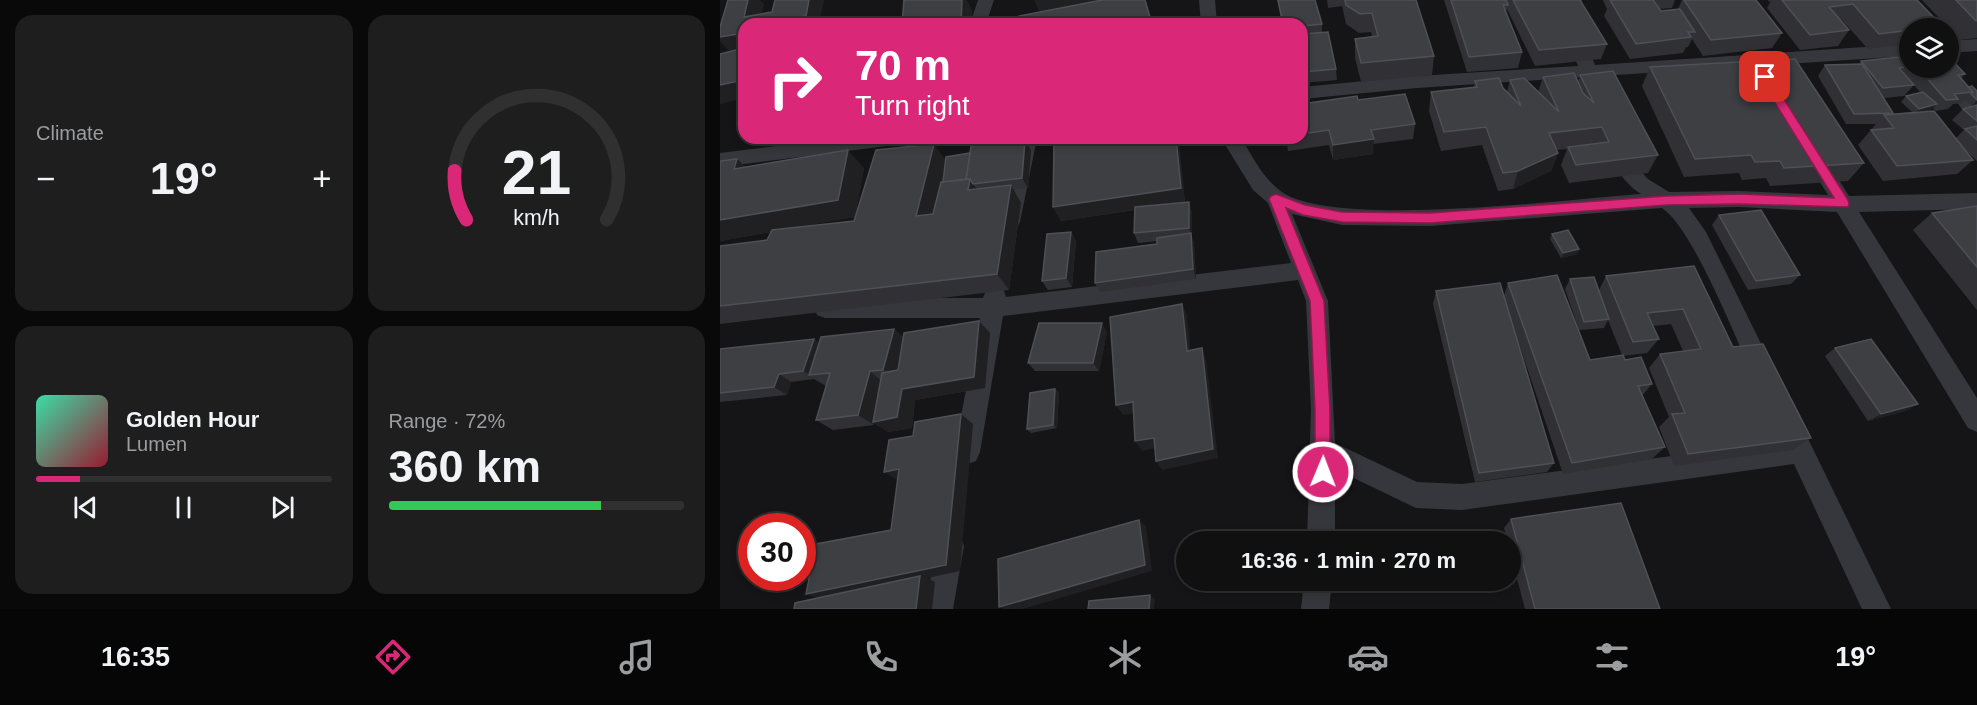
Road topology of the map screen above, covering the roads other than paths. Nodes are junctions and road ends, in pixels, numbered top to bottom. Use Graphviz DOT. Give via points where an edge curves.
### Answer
graph roads {
  1 [pos="986,0"];
  2 [pos="1208,0"];
  3 [pos="1560,0"];
  4 [pos="980,18"];
  5 [pos="1209,18"];
  6 [pos="1742,39"];
  7 [pos="1977,45"];
  8 [pos="1959,46"];
  9 [pos="1899,51"];
  10 [pos="1754,58"];
  11 [pos="1412,62"];
  12 [pos="1590,71"];
  13 [pos="1765,78"];
  14 [pos="1947,78"];
  15 [pos="1417,82"];
  16 [pos="1308,92"];
  17 [pos="1977,114"];
  18 [pos="802,144"];
  19 [pos="1026,144"];
  20 [pos="1234,144"];
  21 [pos="771,146"];
  22 [pos="1807,146"];
  23 [pos="720,160"];
  24 [pos="1276,199"];
  25 [pos="1667,200"];
  26 [pos="1977,201"];
  27 [pos="1843,204"];
  28 [pos="1006,240"];
  29 [pos="1305,270"];
  30 [pos="999,274"];
  31 [pos="803,308"];
  32 [pos="993,308"];
  33 [pos="1977,420"];
  34 [pos="1323,450"];
  35 [pos="1801,451"];
  36 [pos="964,470"];
  37 [pos="954,528"];
  38 [pos="1321,531"];
  39 [pos="1317,591"];
  40 [pos="939,609"];
  41 [pos="1315,609"];
  42 [pos="1877,609"];
  1 -- 4 [label="street"];
  2 -- 5 [label="street"];
  3 -- 12 [label="street"];
  6 -- 10 [label="street"];
  7 -- 8 [label="street"];
  9 -- 10 [label="street"];
  10 -- 12 [label="street"];
  10 -- 13 [label="street"];
  11 -- 15 [label="street"];
  12 -- 15 [label="street"];
  12 -- 25 [label="street" via="1625,167 1641,184"];
  14 -- 17 [label="street"];
  15 -- 16 [label="street"];
  18 -- 21 [label="street"];
  19 -- 28 [label="street"];
  20 -- 24 [label="street" via="1260,185"];
  21 -- 23 [label="street"];
  22 -- 27 [label="street"];
  24 -- 25 [label="street" via="1303,210 1342,217 1430,218"];
  24 -- 29 [label="street"];
  25 -- 27 [label="street"];
  25 -- 35 [label="street" via="1678,208 1699,238"];
  26 -- 27 [label="street"];
  27 -- 33 [label="street"];
  29 -- 32 [label="street"];
  29 -- 34 [label="street" via="1317,301"];
  30 -- 32 [label="street"];
  31 -- 32 [label="street"];
  32 -- 36 [label="street"];
  34 -- 35 [label="street" via="1416,495 1462,497"];
  34 -- 38 [label="street"];
  35 -- 42 [label="street"];
  37 -- 40 [label="street"];
  39 -- 41 [label="street"];
}
